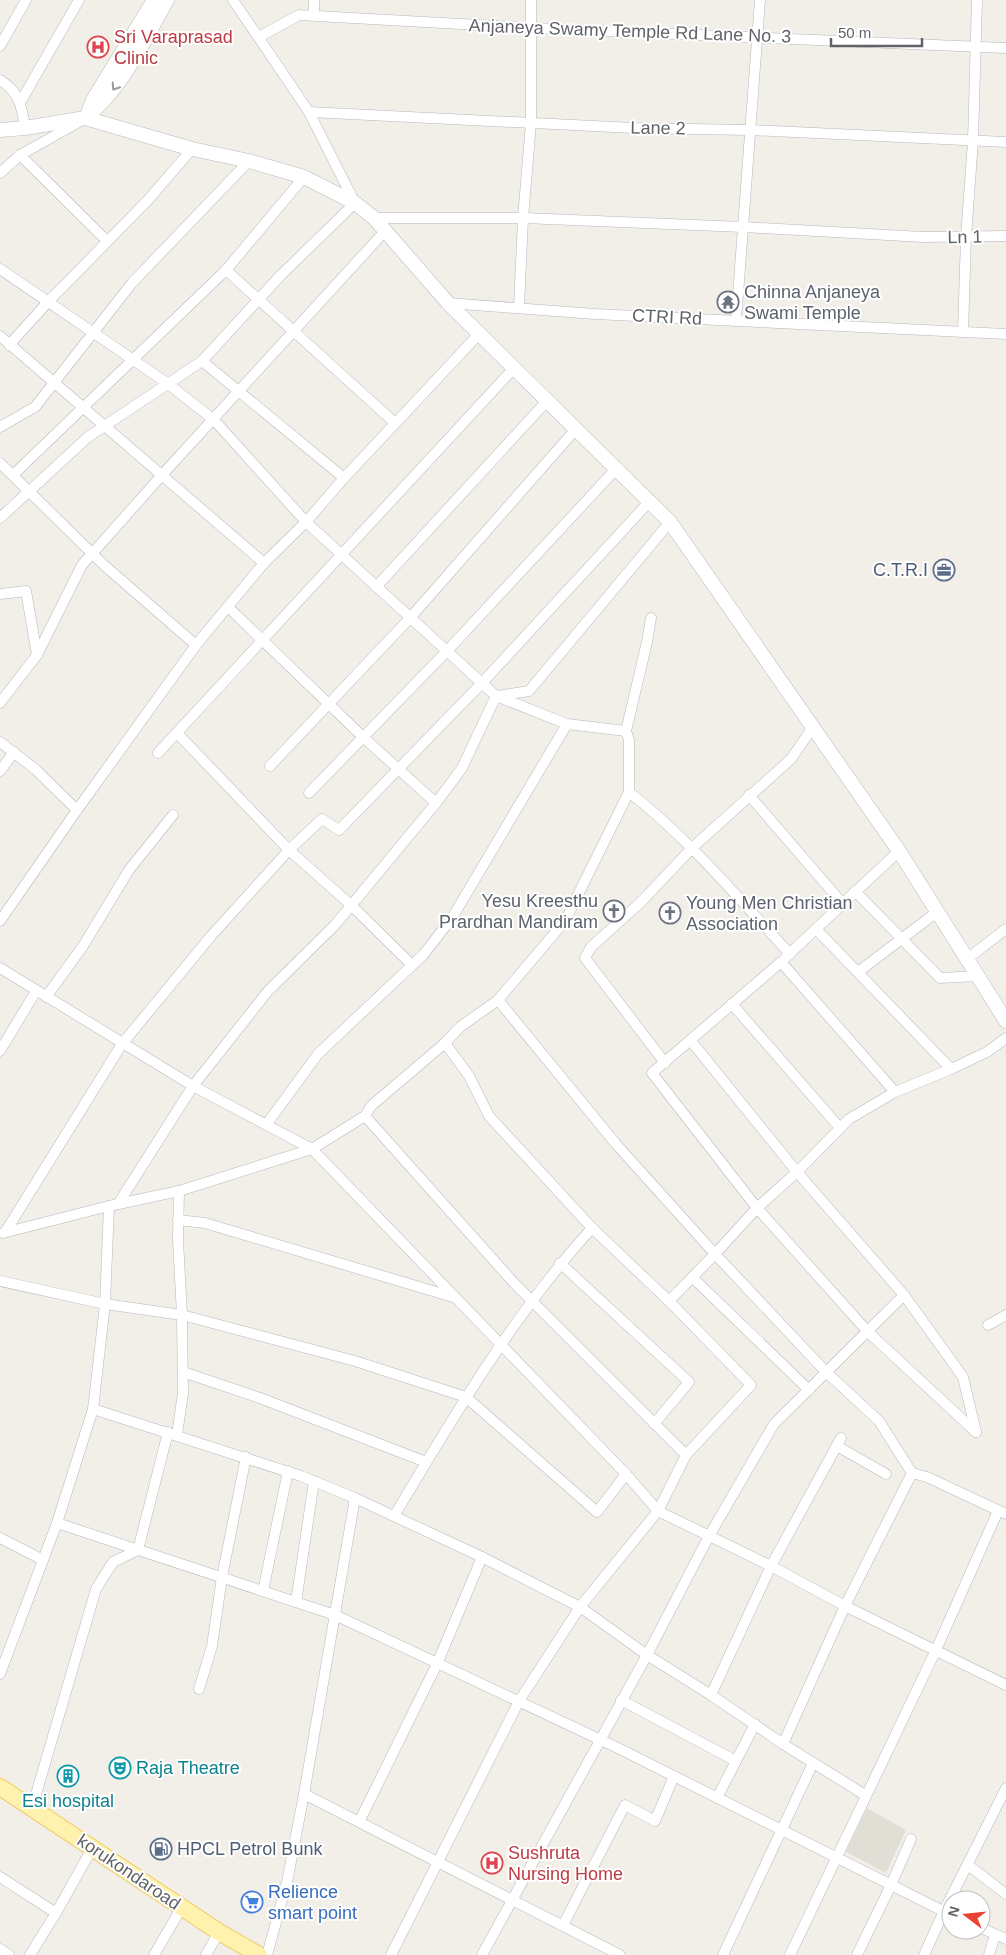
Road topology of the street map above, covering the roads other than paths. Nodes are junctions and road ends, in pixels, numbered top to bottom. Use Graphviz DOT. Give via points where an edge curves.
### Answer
graph roads {
  1 [pos="26,0"];
  2 [pos="79,0"];
  3 [pos="154,0"];
  4 [pos="167,0"];
  5 [pos="233,0"];
  6 [pos="314,0"];
  7 [pos="532,0"];
  8 [pos="760,0"];
  9 [pos="978,0"];
  10 [pos="314,15"];
  11 [pos="532,28"];
  12 [pos="758,36"];
  13 [pos="259,37"];
  14 [pos="0,46"];
  15 [pos="976,46"];
  16 [pos="1006,48"];
  17 [pos="0,80"];
  18 [pos="21,101"];
  19 [pos="309,112"];
  20 [pos="85,118"];
  21 [pos="531,123"];
  22 [pos="25,128"];
  23 [pos="0,130"];
  24 [pos="749,130"];
  25 [pos="973,141"];
  26 [pos="1006,142"];
  27 [pos="192,149"];
  28 [pos="20,156"];
  29 [pos="249,162"];
  30 [pos="0,173"];
  31 [pos="304,177"];
  32 [pos="355,203"];
  33 [pos="374,218"];
  34 [pos="523,218"];
  35 [pos="742,227"];
  36 [pos="386,230"];
  37 [pos="966,236"];
  38 [pos="1006,236"];
  39 [pos="107,241"];
  40 [pos="0,269"];
  41 [pos="226,270"];
  42 [pos="258,300"];
  43 [pos="48,302"];
  44 [pos="448,303"];
  45 [pos="519,308"];
  46 [pos="736,321"];
  47 [pos="294,332"];
  48 [pos="963,332"];
  49 [pos="93,333"];
  50 [pos="479,334"];
  51 [pos="1006,334"];
  52 [pos="0,336"];
  53 [pos="10,345"];
  54 [pos="133,360"];
  55 [pos="202,361"];
  56 [pos="514,368"];
  57 [pos="54,383"];
  58 [pos="167,383"];
  59 [pos="239,392"];
  60 [pos="547,401"];
  61 [pos="83,408"];
  62 [pos="214,420"];
  63 [pos="396,423"];
  64 [pos="104,426"];
  65 [pos="0,427"];
  66 [pos="576,429"];
  67 [pos="0,463"];
  68 [pos="616,469"];
  69 [pos="162,475"];
  70 [pos="13,476"];
  71 [pos="344,478"];
  72 [pos="29,491"];
  73 [pos="649,502"];
  74 [pos="0,518"];
  75 [pos="306,522"];
  76 [pos="670,522"];
  77 [pos="93,553"];
  78 [pos="342,555"];
  79 [pos="264,563"];
  80 [pos="376,587"];
  81 [pos="0,594"];
  82 [pos="228,607"];
  83 [pos="410,618"];
  84 [pos="651,618"];
  85 [pos="262,641"];
  86 [pos="196,645"];
  87 [pos="447,651"];
  88 [pos="37,655"];
  89 [pos="482,683"];
  90 [pos="496,696"];
  91 [pos="0,703"];
  92 [pos="329,704"];
  93 [pos="566,724"];
  94 [pos="813,727"];
  95 [pos="626,731"];
  96 [pos="177,733"];
  97 [pos="363,738"];
  98 [pos="0,742"];
  99 [pos="14,752"];
  100 [pos="158,753"];
  101 [pos="270,766"];
  102 [pos="398,769"];
  103 [pos="0,771"];
  104 [pos="629,792"];
  105 [pos="309,793"];
  106 [pos="749,795"];
  107 [pos="436,803"];
  108 [pos="77,810"];
  109 [pos="173,815"];
  110 [pos="692,848"];
  111 [pos="289,850"];
  112 [pos="900,851"];
  113 [pos="855,891"];
  114 [pos="842,903"];
  115 [pos="351,906"];
  116 [pos="937,912"];
  117 [pos="0,921"];
  118 [pos="1006,928"];
  119 [pos="816,929"];
  120 [pos="902,939"];
  121 [pos="790,954"];
  122 [pos="967,959"];
  123 [pos="781,962"];
  124 [pos="412,965"];
  125 [pos="0,968"];
  126 [pos="858,972"];
  127 [pos="978,976"];
  128 [pos="36,991"];
  129 [pos="46,997"];
  130 [pos="498,1000"];
  131 [pos="732,1004"];
  132 [pos="1006,1021"];
  133 [pos="1006,1038"];
  134 [pos="691,1041"];
  135 [pos="445,1043"];
  136 [pos="122,1044"];
  137 [pos="0,1051"];
  138 [pos="665,1063"];
  139 [pos="951,1069"];
  140 [pos="193,1086"];
  141 [pos="895,1092"];
  142 [pos="365,1116"];
  143 [pos="266,1125"];
  144 [pos="840,1128"];
  145 [pos="312,1149"];
  146 [pos="797,1172"];
  147 [pos="179,1191"];
  148 [pos="113,1205"];
  149 [pos="757,1208"];
  150 [pos="178,1220"];
  151 [pos="592,1228"];
  152 [pos="3,1233"];
  153 [pos="715,1254"];
  154 [pos="560,1263"];
  155 [pos="693,1278"];
  156 [pos="0,1281"];
  157 [pos="904,1295"];
  158 [pos="454,1297"];
  159 [pos="669,1301"];
  160 [pos="532,1302"];
  161 [pos="105,1304"];
  162 [pos="182,1315"];
  163 [pos="1006,1315"];
  164 [pos="988,1325"];
  165 [pos="868,1332"];
  166 [pos="500,1344"];
  167 [pos="183,1372"];
  168 [pos="826,1372"];
  169 [pos="809,1390"];
  170 [pos="466,1397"];
  171 [pos="93,1409"];
  172 [pos="654,1424"];
  173 [pos="172,1434"];
  174 [pos="686,1455"];
  175 [pos="246,1457"];
  176 [pos="426,1462"];
  177 [pos="288,1471"];
  178 [pos="912,1473"];
  179 [pos="626,1474"];
  180 [pos="886,1474"];
  181 [pos="314,1481"];
  182 [pos="355,1498"];
  183 [pos="658,1511"];
  184 [pos="1002,1513"];
  185 [pos="394,1516"];
  186 [pos="57,1522"];
  187 [pos="709,1536"];
  188 [pos="0,1538"];
  189 [pos="138,1550"];
  190 [pos="482,1557"];
  191 [pos="43,1560"];
  192 [pos="771,1566"];
  193 [pos="222,1577"];
  194 [pos="263,1591"];
  195 [pos="296,1602"];
  196 [pos="845,1606"];
  197 [pos="580,1607"];
  198 [pos="335,1615"];
  199 [pos="936,1650"];
  200 [pos="647,1654"];
  201 [pos="437,1664"];
  202 [pos="0,1674"];
  203 [pos="1006,1684"];
  204 [pos="199,1689"];
  205 [pos="711,1695"];
  206 [pos="621,1700"];
  207 [pos="519,1701"];
  208 [pos="755,1724"];
  209 [pos="600,1740"];
  210 [pos="783,1744"];
  211 [pos="736,1761"];
  212 [pos="813,1763"];
  213 [pos="674,1776"];
  214 [pos="0,1787"];
  215 [pos="1006,1788"];
  216 [pos="304,1794"];
  217 [pos="865,1795"];
  218 [pos="717,1798"];
  219 [pos="32,1808"];
  220 [pos="359,1822"];
  221 [pos="782,1831"];
  222 [pos="911,1839"];
  223 [pos="92,1847"];
  224 [pos="835,1857"];
  225 [pos="438,1862"];
  226 [pos="968,1865"];
  227 [pos="0,1877"];
  228 [pos="891,1885"];
  229 [pos="957,1890"];
  230 [pos="1006,1894"];
  231 [pos="512,1899"];
  232 [pos="182,1907"];
  233 [pos="941,1910"];
  234 [pos="56,1913"];
  235 [pos="941,1924"];
  236 [pos="564,1925"];
  237 [pos="219,1932"];
  238 [pos="991,1933"];
  239 [pos="996,1935"];
  240 [pos="1006,1939"];
  241 [pos="0,1949"];
  242 [pos="605,1952"];
  243 [pos="9,1955"];
  244 [pos="30,1955"];
  245 [pos="154,1955"];
  246 [pos="206,1955"];
  247 [pos="259,1955"];
  248 [pos="268,1955"];
  249 [pos="391,1955"];
  250 [pos="482,1955"];
  251 [pos="620,1955"];
  252 [pos="723,1955"];
  253 [pos="790,1955"];
  254 [pos="857,1955"];
  255 [pos="924,1955"];
  256 [pos="988,1955"];
  1 -- 14 [label="street"];
  2 -- 18 [label="street"];
  3 -- 20 [label="street"];
  4 -- 20 [label="street, one-way" via="109,96"];
  5 -- 13 [label="street"];
  6 -- 10 [label="street"];
  7 -- 11 [label="street"];
  8 -- 12 [label="street"];
  9 -- 15 [label="street"];
  10 -- 11 [label="street, Anjaneya Swamy Temple Rd Lane No. 3"];
  10 -- 13 [label="street, Anjaneya Swamy Temple Rd Lane No. 3" via="299,15"];
  11 -- 12 [label="street, Anjaneya Swamy Temple Rd Lane No. 3"];
  11 -- 21 [label="street"];
  12 -- 15 [label="street, Anjaneya Swamy Temple Rd Lane No. 3"];
  12 -- 24 [label="street"];
  13 -- 19 [label="street"];
  15 -- 16 [label="street, Anjaneya Swamy Temple Rd Lane No. 3"];
  15 -- 25 [label="street"];
  17 -- 18 [label="street"];
  18 -- 22 [label="street"];
  19 -- 21 [label="street, Lane 2"];
  19 -- 32 [label="street"];
  20 -- 22 [label="street"];
  20 -- 27 [label="street"];
  20 -- 28 [label="street"];
  21 -- 24 [label="street, Lane 2"];
  21 -- 34 [label="street"];
  22 -- 23 [label="street"];
  24 -- 25 [label="street, Lane 2"];
  24 -- 35 [label="street"];
  25 -- 26 [label="street, Lane 2"];
  25 -- 37 [label="street"];
  27 -- 29 [label="street"];
  27 -- 39 [label="street"];
  28 -- 30 [label="street"];
  28 -- 39 [label="street"];
  29 -- 31 [label="street"];
  29 -- 49 [label="street" via="132,283"];
  31 -- 32 [label="street"];
  31 -- 41 [label="street"];
  32 -- 33 [label="street"];
  32 -- 42 [label="street"];
  33 -- 34 [label="street, Ln 1"];
  33 -- 36 [label="street"];
  34 -- 35 [label="street, Ln 1"];
  34 -- 45 [label="street"];
  35 -- 37 [label="street, Ln 1" via="923,237"];
  35 -- 46 [label="street"];
  36 -- 44 [label="street"];
  36 -- 47 [label="street"];
  37 -- 38 [label="street, Ln 1"];
  37 -- 48 [label="street"];
  39 -- 43 [label="street"];
  40 -- 43 [label="street"];
  41 -- 42 [label="street"];
  41 -- 54 [label="street"];
  42 -- 47 [label="street"];
  42 -- 55 [label="street"];
  43 -- 49 [label="street"];
  43 -- 53 [label="street"];
  44 -- 45 [label="street, CTRI Rd"];
  44 -- 50 [label="street"];
  45 -- 46 [label="street, CTRI Rd"];
  46 -- 48 [label="street, CTRI Rd"];
  47 -- 59 [label="street"];
  47 -- 63 [label="street"];
  48 -- 51 [label="street, CTRI Rd"];
  49 -- 54 [label="street"];
  49 -- 57 [label="street"];
  50 -- 56 [label="street"];
  50 -- 63 [label="street"];
  52 -- 53 [label="street"];
  53 -- 57 [label="street"];
  54 -- 58 [label="street"];
  54 -- 61 [label="street"];
  55 -- 58 [label="street"];
  55 -- 59 [label="street"];
  56 -- 60 [label="street"];
  56 -- 78 [label="street"];
  57 -- 61 [label="street"];
  57 -- 65 [label="street" via="35,407"];
  58 -- 62 [label="street"];
  58 -- 64 [label="street"];
  59 -- 62 [label="street"];
  59 -- 71 [label="street"];
  60 -- 66 [label="street"];
  60 -- 80 [label="street"];
  61 -- 64 [label="street"];
  61 -- 70 [label="street"];
  62 -- 69 [label="street"];
  62 -- 75 [label="street"];
  63 -- 71 [label="street"];
  64 -- 69 [label="street"];
  64 -- 72 [label="street"];
  66 -- 68 [label="street"];
  66 -- 83 [label="street"];
  67 -- 70 [label="street"];
  68 -- 73 [label="street"];
  68 -- 87 [label="street"];
  69 -- 77 [label="street"];
  69 -- 79 [label="street"];
  70 -- 72 [label="street"];
  71 -- 75 [label="street"];
  72 -- 74 [label="street"];
  72 -- 77 [label="street"];
  73 -- 76 [label="street"];
  73 -- 89 [label="street"];
  75 -- 78 [label="street"];
  75 -- 79 [label="street"];
  76 -- 90 [label="street" via="530,691"];
  76 -- 94 [label="street"];
  77 -- 86 [label="street"];
  77 -- 88 [label="street" via="82,565"];
  78 -- 80 [label="street"];
  78 -- 85 [label="street"];
  79 -- 82 [label="street"];
  80 -- 83 [label="street"];
  81 -- 88 [label="street" via="26,591"];
  82 -- 85 [label="street"];
  82 -- 86 [label="street"];
  83 -- 87 [label="street"];
  83 -- 92 [label="street"];
  84 -- 95 [label="street"];
  85 -- 92 [label="street"];
  85 -- 96 [label="street"];
  86 -- 108 [label="street"];
  87 -- 89 [label="street"];
  87 -- 97 [label="street"];
  88 -- 91 [label="street"];
  89 -- 90 [label="street"];
  89 -- 102 [label="street"];
  90 -- 93 [label="street"];
  90 -- 107 [label="street" via="462,768"];
  92 -- 97 [label="street"];
  92 -- 101 [label="street"];
  93 -- 95 [label="street"];
  93 -- 124 [label="street" via="452,918"];
  94 -- 106 [label="street" via="791,759"];
  94 -- 112 [label="street"];
  95 -- 104 [label="street" via="629,740"];
  96 -- 100 [label="street"];
  96 -- 111 [label="street"];
  97 -- 102 [label="street"];
  97 -- 105 [label="street"];
  98 -- 99 [label="street"];
  99 -- 103 [label="street"];
  99 -- 108 [label="street"];
  102 -- 107 [label="street"];
  102 -- 111 [label="street" via="339,830 322,819"];
  104 -- 110 [label="street"];
  104 -- 130 [label="street" via="565,921"];
  106 -- 110 [label="street"];
  106 -- 114 [label="street"];
  107 -- 115 [label="street"];
  108 -- 117 [label="street"];
  109 -- 129 [label="street" via="129,870 83,946"];
  110 -- 121 [label="street"];
  110 -- 138 [label="street" via="640,903 591,947 585,958"];
  111 -- 115 [label="street"];
  111 -- 136 [label="street" via="211,936"];
  112 -- 113 [label="street"];
  112 -- 116 [label="street"];
  113 -- 114 [label="street"];
  113 -- 120 [label="street"];
  114 -- 119 [label="street"];
  115 -- 124 [label="street"];
  115 -- 140 [label="street" via="268,991"];
  116 -- 120 [label="street"];
  116 -- 122 [label="street"];
  118 -- 122 [label="street"];
  119 -- 121 [label="street"];
  119 -- 126 [label="street"];
  120 -- 126 [label="street"];
  120 -- 127 [label="street" via="940,978"];
  121 -- 123 [label="street"];
  122 -- 127 [label="street"];
  123 -- 131 [label="street"];
  123 -- 141 [label="street"];
  124 -- 143 [label="street" via="318,1054"];
  125 -- 128 [label="street"];
  126 -- 139 [label="street"];
  127 -- 132 [label="street"];
  128 -- 129 [label="street"];
  128 -- 137 [label="street"];
  129 -- 136 [label="street"];
  130 -- 135 [label="street" via="460,1026"];
  130 -- 153 [label="street" via="616,1144"];
  131 -- 134 [label="street"];
  131 -- 144 [label="street"];
  133 -- 139 [label="street" via="987,1052"];
  134 -- 138 [label="street"];
  134 -- 146 [label="street"];
  135 -- 142 [label="street" via="371,1106"];
  135 -- 151 [label="street" via="469,1076 489,1116"];
  136 -- 140 [label="street"];
  136 -- 152 [label="street"];
  138 -- 149 [label="street" via="652,1074"];
  139 -- 141 [label="street"];
  140 -- 143 [label="street"];
  140 -- 148 [label="street"];
  141 -- 144 [label="street" via="849,1119"];
  142 -- 145 [label="street"];
  142 -- 160 [label="street"];
  143 -- 145 [label="street"];
  144 -- 146 [label="street"];
  145 -- 147 [label="street"];
  145 -- 158 [label="street"];
  146 -- 149 [label="street"];
  146 -- 157 [label="street"];
  147 -- 148 [label="street"];
  147 -- 150 [label="street"];
  148 -- 152 [label="street"];
  148 -- 161 [label="street"];
  149 -- 153 [label="street"];
  149 -- 165 [label="street"];
  150 -- 158 [label="street" via="205,1223"];
  150 -- 162 [label="street"];
  151 -- 154 [label="street"];
  151 -- 159 [label="street"];
  153 -- 155 [label="street"];
  153 -- 168 [label="street"];
  154 -- 160 [label="street"];
  154 -- 172 [label="street" via="689,1382"];
  155 -- 159 [label="street"];
  155 -- 169 [label="street"];
  156 -- 161 [label="street"];
  157 -- 165 [label="street"];
  157 -- 165 [label="street" via="963,1377 976,1432"];
  158 -- 166 [label="street"];
  159 -- 174 [label="street" via="751,1385"];
  160 -- 166 [label="street"];
  160 -- 172 [label="street"];
  161 -- 162 [label="street"];
  161 -- 171 [label="street"];
  162 -- 167 [label="street"];
  162 -- 170 [label="street" via="355,1361"];
  163 -- 164 [label="street"];
  165 -- 168 [label="street"];
  166 -- 170 [label="street"];
  166 -- 179 [label="street"];
  167 -- 173 [label="street" via="183,1393"];
  167 -- 176 [label="street"];
  168 -- 169 [label="street"];
  168 -- 178 [label="street" via="879,1421"];
  169 -- 187 [label="street" via="774,1424"];
  170 -- 176 [label="street"];
  170 -- 179 [label="street" via="597,1512"];
  171 -- 173 [label="street"];
  171 -- 186 [label="street"];
  172 -- 174 [label="street"];
  173 -- 175 [label="street"];
  173 -- 189 [label="street"];
  174 -- 183 [label="street"];
  175 -- 177 [label="street"];
  175 -- 193 [label="street"];
  176 -- 185 [label="street"];
  177 -- 181 [label="street"];
  177 -- 194 [label="street"];
  178 -- 184 [label="street"];
  178 -- 196 [label="street"];
  179 -- 183 [label="street"];
  180 -- 192 [label="street" via="839,1442"];
  181 -- 182 [label="street"];
  181 -- 195 [label="street"];
  182 -- 185 [label="street"];
  182 -- 198 [label="street"];
  183 -- 187 [label="street"];
  183 -- 197 [label="street"];
  184 -- 199 [label="street"];
  185 -- 190 [label="street"];
  186 -- 189 [label="street"];
  186 -- 191 [label="street"];
  187 -- 192 [label="street"];
  187 -- 200 [label="street"];
  188 -- 191 [label="street"];
  189 -- 193 [label="street"];
  189 -- 219 [label="street" via="113,1562 96,1589"];
  190 -- 197 [label="street"];
  190 -- 201 [label="street"];
  191 -- 202 [label="street"];
  192 -- 196 [label="street"];
  192 -- 205 [label="street"];
  193 -- 194 [label="street"];
  193 -- 204 [label="street" via="212,1646"];
  194 -- 195 [label="street"];
  195 -- 198 [label="street"];
  196 -- 199 [label="street"];
  196 -- 210 [label="street"];
  197 -- 200 [label="street"];
  197 -- 207 [label="street"];
  198 -- 201 [label="street"];
  198 -- 216 [label="street"];
  199 -- 203 [label="street"];
  199 -- 217 [label="street"];
  200 -- 205 [label="street"];
  200 -- 206 [label="street"];
  201 -- 207 [label="street"];
  201 -- 220 [label="street"];
  205 -- 208 [label="street"];
  206 -- 209 [label="street"];
  206 -- 211 [label="street"];
  207 -- 209 [label="street"];
  207 -- 225 [label="street"];
  208 -- 210 [label="street"];
  208 -- 211 [label="street"];
  209 -- 213 [label="street"];
  209 -- 231 [label="street"];
  210 -- 212 [label="street"];
  211 -- 218 [label="street"];
  212 -- 217 [label="street"];
  212 -- 221 [label="street"];
  213 -- 218 [label="street"];
  213 -- 236 [label="street" via="655,1821 625,1805"];
  214 -- 219 [label="main road, korukondaroad"];
  215 -- 226 [label="street"];
  216 -- 220 [label="street"];
  216 -- 248 [label="street" via="287,1882"];
  217 -- 224 [label="street"];
  218 -- 221 [label="street"];
  219 -- 223 [label="main road, korukondaroad"];
  220 -- 225 [label="street"];
  221 -- 224 [label="street"];
  221 -- 252 [label="street"];
  222 -- 228 [label="street"];
  223 -- 232 [label="main road, korukondaroad"];
  223 -- 234 [label="street"];
  224 -- 228 [label="street"];
  224 -- 253 [label="street"];
  225 -- 231 [label="street"];
  225 -- 249 [label="street"];
  226 -- 229 [label="street"];
  226 -- 230 [label="street"];
  227 -- 234 [label="street"];
  228 -- 233 [label="street"];
  228 -- 254 [label="street"];
  231 -- 236 [label="street"];
  231 -- 250 [label="street"];
  232 -- 237 [label="main road, korukondaroad"];
  232 -- 245 [label="street"];
  234 -- 244 [label="street"];
  235 -- 255 [label="street"];
  236 -- 242 [label="street"];
  237 -- 246 [label="street"];
  237 -- 247 [label="main road, korukondaroad"];
  238 -- 239 [label="street"];
  239 -- 240 [label="street"];
  239 -- 256 [label="street"];
  241 -- 243 [label="street"];
  242 -- 251 [label="street"];
}
